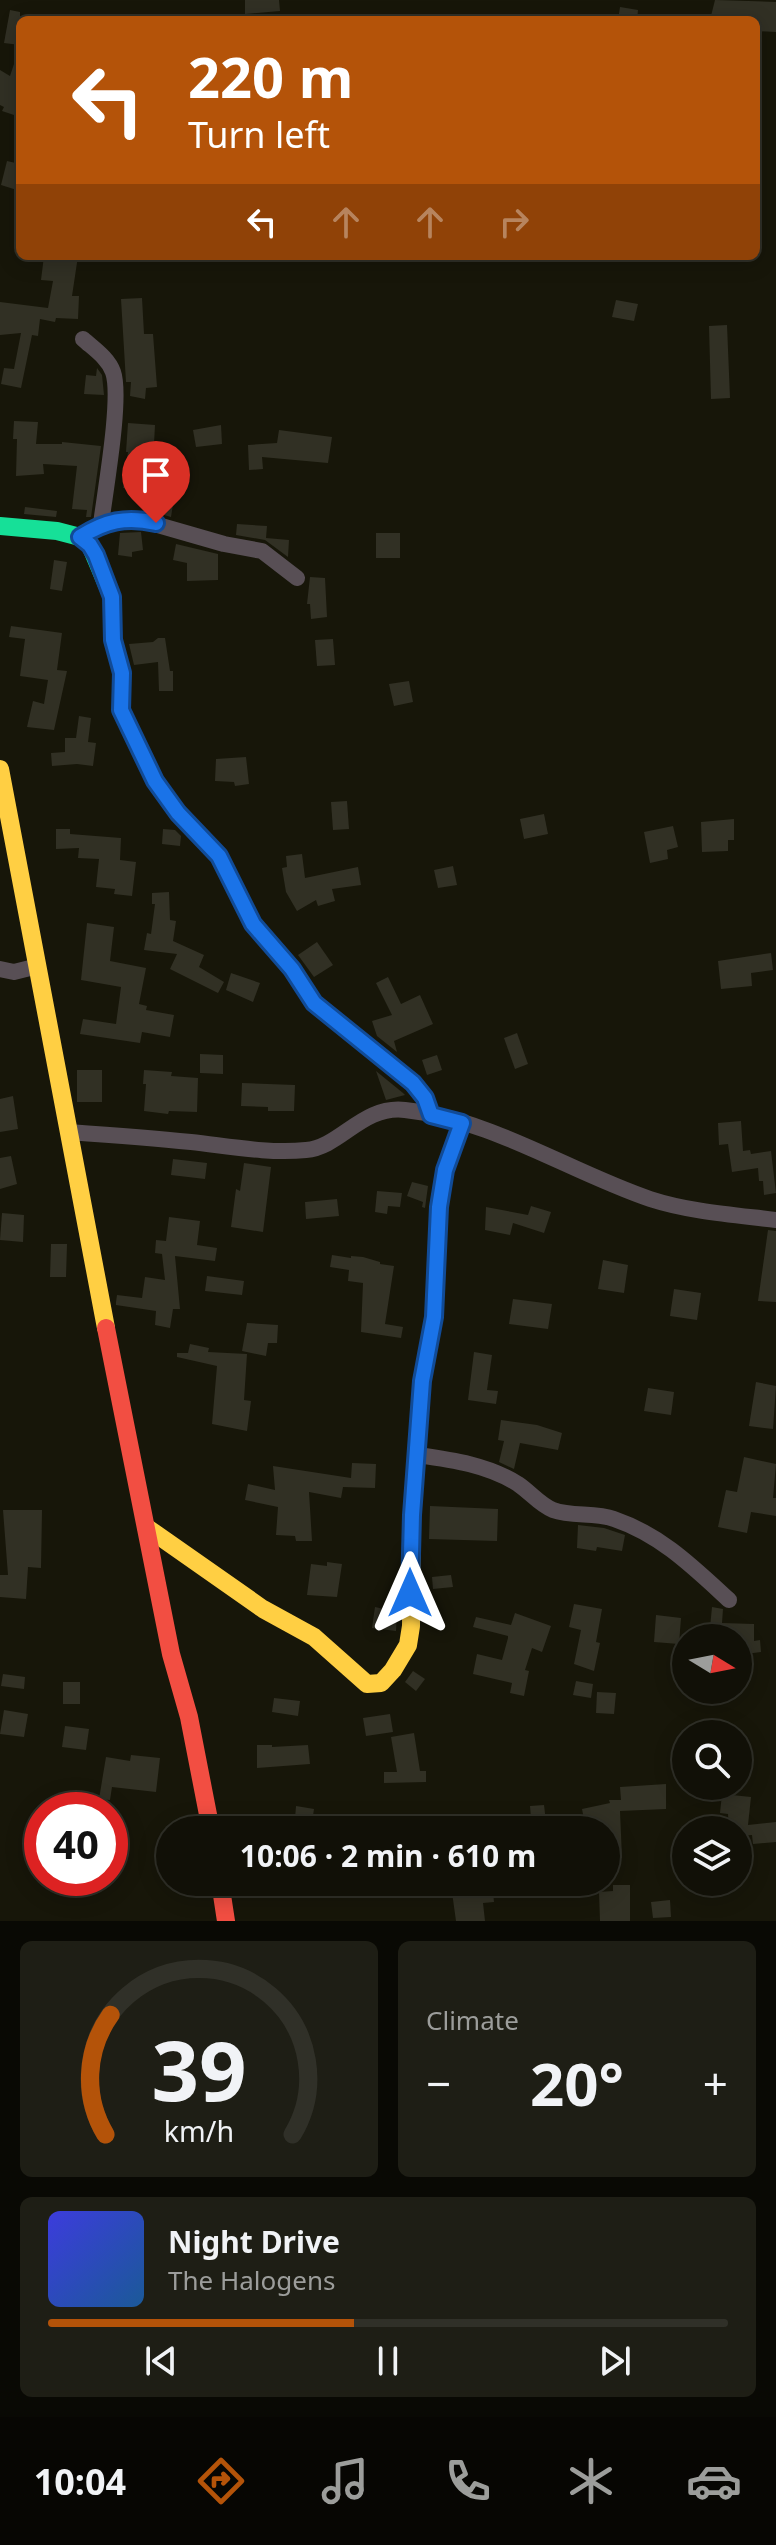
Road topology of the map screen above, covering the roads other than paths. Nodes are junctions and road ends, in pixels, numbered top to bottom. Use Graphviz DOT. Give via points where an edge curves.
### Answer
graph roads {
  1 [pos="83,339"];
  2 [pos="101,524"];
  3 [pos="0,526"];
  4 [pos="80,537"];
  5 [pos="297,578"];
  6 [pos="0,769"];
  7 [pos="34,967"];
  8 [pos="0,969"];
  9 [pos="423,1095"];
  10 [pos="408,1110"];
  11 [pos="431,1115"];
  12 [pos="462,1123"];
  13 [pos="69,1132"];
  14 [pos="776,1220"];
  15 [pos="418,1455"];
  16 [pos="159,1546"];
  17 [pos="729,1600"];
  18 [pos="208,1816"];
  19 [pos="222,1896"];
  20 [pos="226,1921"];
  1 -- 2 [label="street" via="109,362 114,376"];
  2 -- 4 [label="street"];
  2 -- 5 [label="street" via="137,519 262,551"];
  3 -- 4 [label="street"];
  4 -- 9 [label="street" via="96,555 112,597 121,710 155,781 219,856 253,924 314,1003"];
  6 -- 7 [label="street"];
  7 -- 8 [label="street"];
  7 -- 13 [label="street"];
  9 -- 10 [label="street"];
  9 -- 11 [label="street"];
  10 -- 11 [label="street"];
  10 -- 13 [label="street" via="377,1114 307,1150"];
  11 -- 12 [label="street"];
  12 -- 14 [label="street" via="543,1151 652,1199"];
  12 -- 15 [label="street" via="439,1207 434,1317 422,1381"];
  13 -- 16 [label="street" via="146,1527"];
  15 -- 16 [label="street" via="410,1635 381,1683 367,1684 314,1637"];
  15 -- 17 [label="street" via="467,1463 502,1475 548,1508 612,1518 652,1535"];
  16 -- 18 [label="street" via="171,1654"];
  19 -- 20 [label="street"];
}
